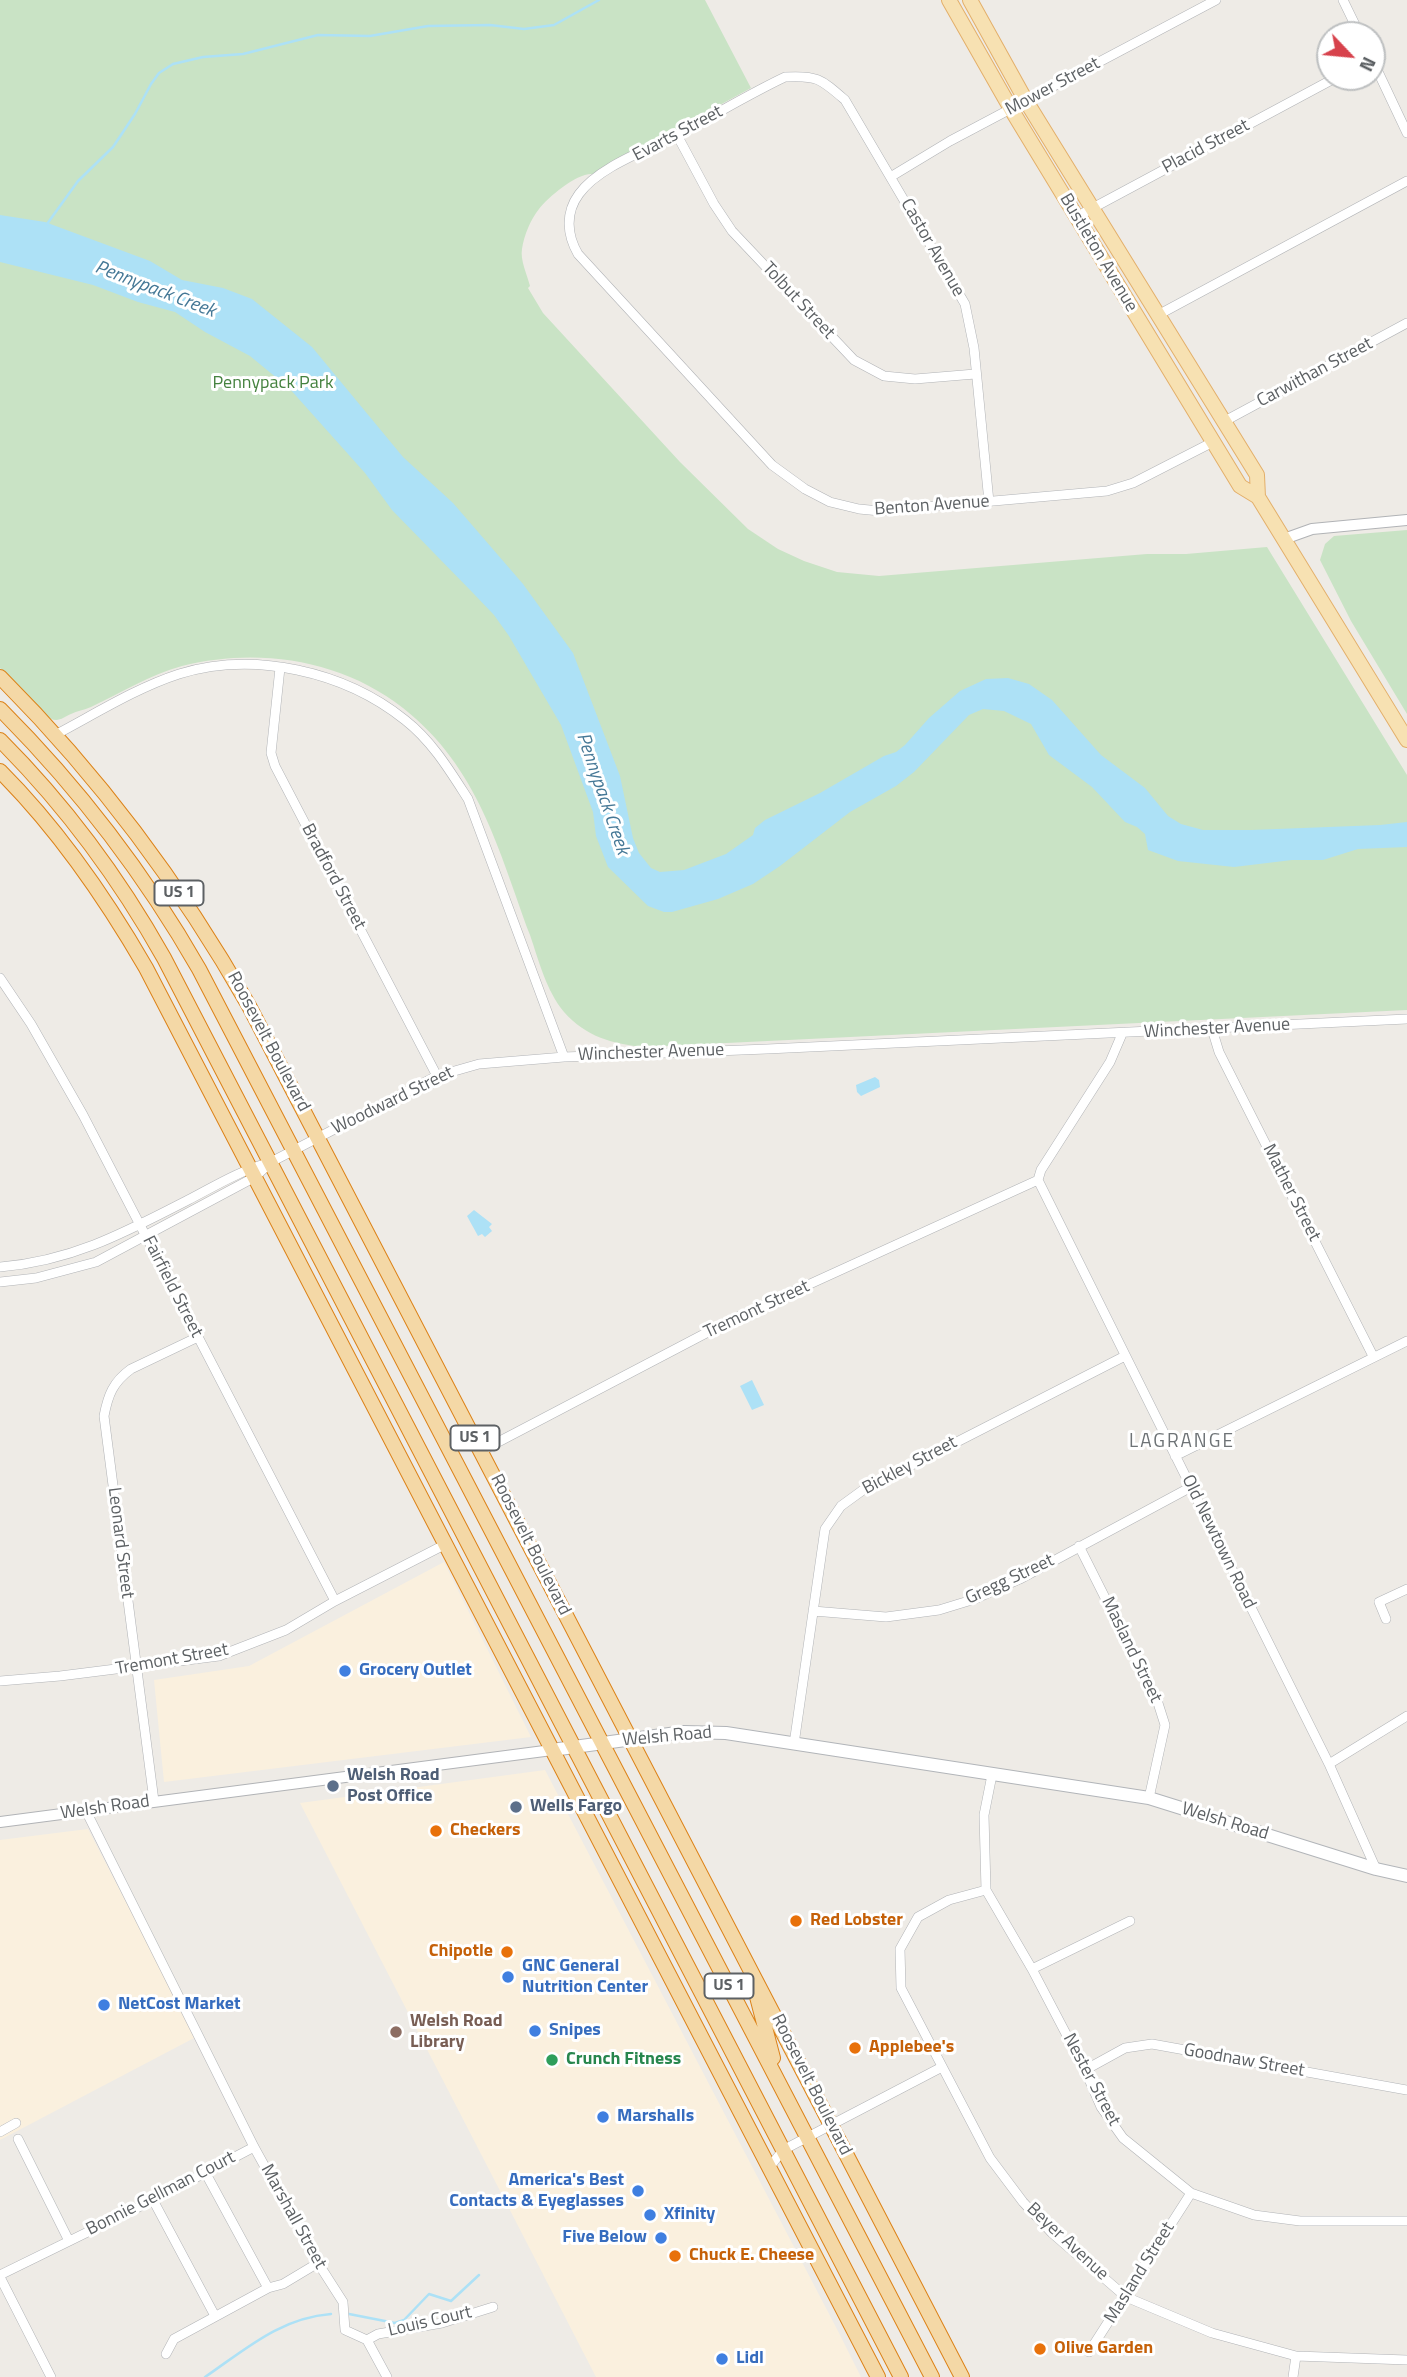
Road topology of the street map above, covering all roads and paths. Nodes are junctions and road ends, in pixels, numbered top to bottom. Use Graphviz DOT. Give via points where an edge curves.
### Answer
graph roads {
  1 [pos="949,0"];
  2 [pos="970,0"];
  3 [pos="1216,0"];
  4 [pos="1343,0"];
  5 [pos="1353,21"];
  6 [pos="802,76"];
  7 [pos="1316,88"];
  8 [pos="1386,89"];
  9 [pos="1026,101"];
  10 [pos="1011,109"];
  11 [pos="1407,133"];
  12 [pos="677,135"];
  13 [pos="892,176"];
  14 [pos="1407,181"];
  15 [pos="1092,208"];
  16 [pos="570,214"];
  17 [pos="1076,217"];
  18 [pos="1158,316"];
  19 [pos="1407,323"];
  20 [pos="975,374"];
  21 [pos="1223,422"];
  22 [pos="1213,442"];
  23 [pos="1258,497"];
  24 [pos="989,502"];
  25 [pos="1407,520"];
  26 [pos="1284,539"];
  27 [pos="280,668"];
  28 [pos="0,677"];
  29 [pos="0,709"];
  30 [pos="55,736"];
  31 [pos="0,740"];
  32 [pos="1407,740"];
  33 [pos="0,771"];
  34 [pos="74,857"];
  35 [pos="150,934"];
  36 [pos="0,978"];
  37 [pos="1407,1019"];
  38 [pos="1212,1030"];
  39 [pos="1122,1034"];
  40 [pos="564,1057"];
  41 [pos="437,1076"];
  42 [pos="318,1137"];
  43 [pos="294,1150"];
  44 [pos="271,1162"];
  45 [pos="253,1172"];
  46 [pos="1038,1180"];
  47 [pos="142,1229"];
  48 [pos="0,1267"];
  49 [pos="0,1282"];
  50 [pos="198,1337"];
  51 [pos="1407,1340"];
  52 [pos="1125,1356"];
  53 [pos="1373,1356"];
  54 [pos="481,1451"];
  55 [pos="1175,1456"];
  56 [pos="1191,1487"];
  57 [pos="446,1544"];
  58 [pos="1079,1546"];
  59 [pos="1407,1589"];
  60 [pos="335,1601"];
  61 [pos="813,1611"];
  62 [pos="1386,1619"];
  63 [pos="136,1667"];
  64 [pos="0,1681"];
  65 [pos="1407,1716"];
  66 [pos="631,1740"];
  67 [pos="603,1743"];
  68 [pos="794,1744"];
  69 [pos="575,1747"];
  70 [pos="552,1750"];
  71 [pos="1328,1764"];
  72 [pos="992,1775"];
  73 [pos="1149,1798"];
  74 [pos="154,1801"];
  75 [pos="86,1811"];
  76 [pos="0,1822"];
  77 [pos="1376,1869"];
  78 [pos="1407,1877"];
  79 [pos="986,1890"];
  80 [pos="1130,1921"];
  81 [pos="684,1959"];
  82 [pos="750,1969"];
  83 [pos="1032,1969"];
  84 [pos="709,2051"];
  85 [pos="942,2067"];
  86 [pos="1085,2070"];
  87 [pos="780,2083"];
  88 [pos="1407,2091"];
  89 [pos="16,2123"];
  90 [pos="831,2125"];
  91 [pos="0,2132"];
  92 [pos="808,2137"];
  93 [pos="18,2139"];
  94 [pos="254,2147"];
  95 [pos="783,2150"];
  96 [pos="761,2152"];
  97 [pos="769,2168"];
  98 [pos="205,2172"];
  99 [pos="1191,2193"];
  100 [pos="153,2200"];
  101 [pos="1407,2221"];
  102 [pos="69,2241"];
  103 [pos="318,2263"];
  104 [pos="0,2276"];
  105 [pos="268,2288"];
  106 [pos="1126,2297"];
  107 [pos="493,2307"];
  108 [pos="215,2316"];
  109 [pos="367,2340"];
  110 [pos="1089,2352"];
  111 [pos="166,2354"];
  112 [pos="1296,2356"];
  113 [pos="1407,2360"];
  114 [pos="51,2377"];
  115 [pos="387,2377"];
  116 [pos="878,2377"];
  117 [pos="901,2377"];
  118 [pos="932,2377"];
  119 [pos="962,2377"];
  120 [pos="1293,2377"];
  1 -- 10 [label="main road, Bustleton Avenue"];
  2 -- 9 [label="main road, Bustleton Avenue"];
  3 -- 9 [label="street, Mower Street"];
  4 -- 5 [label="street"];
  6 -- 12 [label="street, Evarts Street" via="785,77"];
  6 -- 13 [label="street, Castor Avenue" via="827,84 845,100"];
  7 -- 15 [label="street, Placid Street"];
  8 -- 11 [label="street"];
  9 -- 10 [label="street, Mower Street"];
  9 -- 15 [label="main road, Bustleton Avenue"];
  10 -- 13 [label="street, Mower Street"];
  10 -- 17 [label="main road, Bustleton Avenue"];
  12 -- 16 [label="street, Evarts Street" via="606,171 579,193"];
  12 -- 20 [label="street, Tolbut Street" via="732,231 854,360 884,376 915,379"];
  13 -- 20 [label="street, Castor Avenue" via="965,304"];
  14 -- 18 [label="street"];
  15 -- 17 [label="street, Placid Street"];
  15 -- 18 [label="main road, Bustleton Avenue"];
  16 -- 24 [label="street, Benton Avenue" via="570,242 578,254 772,465 804,489 830,502 880,511"];
  17 -- 22 [label="main road, Bustleton Avenue"];
  18 -- 21 [label="main road, Bustleton Avenue"];
  19 -- 21 [label="street, Carwithan Street"];
  20 -- 24 [label="street, Castor Avenue"];
  21 -- 23 [label="main road, Bustleton Avenue" via="1256,475"];
  22 -- 23 [label="main road, Bustleton Avenue" via="1240,486"];
  22 -- 24 [label="street, Benton Avenue" via="1133,483 1107,491"];
  23 -- 26 [label="main road, Bustleton Avenue"];
  25 -- 26 [label="street" via="1312,529"];
  26 -- 32 [label="main road, Bustleton Avenue"];
  27 -- 30 [label="street, Winchester Avenue" via="226,666 178,675"];
  27 -- 40 [label="street, Winchester Avenue" via="322,677 376,701 428,741 449,769 483,834"];
  27 -- 41 [label="street, Bradford Street" via="271,753 275,766"];
  28 -- 30 [label="highway, Roosevelt Boulevard / US 1"];
  29 -- 43 [label="highway, Roosevelt Boulevard / US 1" via="83,799 157,898 213,993"];
  30 -- 42 [label="highway, Roosevelt Boulevard / US 1" via="125,819 202,926"];
  31 -- 35 [label="highway, US 1" via="74,823"];
  33 -- 34 [label="highway, US 1"];
  34 -- 35 [label="highway"];
  34 -- 45 [label="highway, US 1" via="139,956"];
  35 -- 44 [label="highway, US 1"];
  36 -- 47 [label="street, Fairfield Street" via="83,1115"];
  37 -- 38 [label="street, Winchester Avenue"];
  38 -- 39 [label="street, Winchester Avenue"];
  38 -- 53 [label="street, Mather Street"];
  39 -- 40 [label="street, Winchester Avenue"];
  39 -- 46 [label="street" via="1110,1062"];
  40 -- 41 [label="street, Woodward Street" via="479,1064"];
  41 -- 42 [label="street, Woodward Street"];
  42 -- 43 [label="street, Woodward Street"];
  42 -- 54 [label="highway, Roosevelt Boulevard / US 1"];
  43 -- 44 [label="street, Woodward Street"];
  43 -- 67 [label="highway, Roosevelt Boulevard / US 1"];
  44 -- 45 [label="street, Woodward Street"];
  44 -- 69 [label="highway, US 1"];
  45 -- 47 [label="street, Woodward Street"];
  45 -- 57 [label="highway, US 1"];
  46 -- 52 [label="street, Old Newtown Road"];
  46 -- 54 [label="street, Tremont Street" via="731,1320"];
  47 -- 48 [label="street, Woodward Street" via="57,1258"];
  47 -- 49 [label="street, Woodward Street" via="96,1262"];
  47 -- 50 [label="street, Fairfield Street"];
  50 -- 60 [label="street, Fairfield Street"];
  50 -- 63 [label="street, Leonard Street" via="131,1370 107,1398 104,1416"];
  51 -- 53 [label="street"];
  52 -- 55 [label="street, Old Newtown Road"];
  52 -- 61 [label="street, Bickley Street" via="863,1490 841,1506 825,1529"];
  53 -- 55 [label="street"];
  54 -- 66 [label="highway, Roosevelt Boulevard / US 1"];
  55 -- 56 [label="street, Old Newtown Road"];
  56 -- 58 [label="street, Gregg Street"];
  56 -- 71 [label="street, Old Newtown Road"];
  57 -- 60 [label="street, Tremont Street"];
  57 -- 70 [label="highway, US 1"];
  58 -- 61 [label="street, Gregg Street" via="1020,1579 939,1610 886,1617"];
  58 -- 73 [label="street, Masland Street" via="1158,1703 1165,1726"];
  59 -- 62 [label="street" via="1379,1602"];
  60 -- 63 [label="street, Tremont Street" via="286,1630 219,1656"];
  61 -- 68 [label="street, Bickley Street"];
  63 -- 64 [label="street, Tremont Street"];
  63 -- 74 [label="street, Leonard Street"];
  65 -- 71 [label="street"];
  66 -- 67 [label="main road, Welsh Road"];
  66 -- 68 [label="main road, Welsh Road" via="701,1731"];
  66 -- 82 [label="highway, Roosevelt Boulevard / US 1"];
  67 -- 69 [label="main road, Welsh Road"];
  67 -- 87 [label="highway, Roosevelt Boulevard / US 1"];
  68 -- 72 [label="main road, Welsh Road"];
  69 -- 70 [label="main road, Welsh Road"];
  69 -- 81 [label="highway, US 1"];
  70 -- 74 [label="street, Welsh Road"];
  70 -- 84 [label="highway, US 1"];
  71 -- 77 [label="street, Old Newtown Road"];
  72 -- 73 [label="main road, Welsh Road"];
  72 -- 79 [label="street, Nester Street" via="984,1815"];
  73 -- 77 [label="main road, Welsh Road"];
  74 -- 75 [label="street, Welsh Road"];
  75 -- 76 [label="street, Welsh Road"];
  75 -- 94 [label="street, Marshall Street"];
  77 -- 78 [label="main road, Welsh Road"];
  79 -- 83 [label="street, Nester Street"];
  79 -- 85 [label="street, Beyer Avenue" via="949,1900 918,1917 900,1949 901,1988"];
  80 -- 83 [label="street"];
  81 -- 84 [label="highway"];
  81 -- 95 [label="highway, US 1"];
  82 -- 87 [label="highway"];
  82 -- 90 [label="highway, Roosevelt Boulevard / US 1"];
  83 -- 86 [label="street, Nester Street"];
  84 -- 96 [label="highway, US 1"];
  85 -- 90 [label="street"];
  85 -- 106 [label="street, Beyer Avenue" via="990,2158 1023,2202"];
  86 -- 88 [label="street, Goodnaw Street" via="1125,2048 1152,2044"];
  86 -- 99 [label="street, Nester Street" via="1101,2107 1123,2138"];
  87 -- 92 [label="highway, Roosevelt Boulevard / US 1"];
  89 -- 91 [label="street"];
  90 -- 92 [label="street"];
  90 -- 119 [label="highway, Roosevelt Boulevard / US 1"];
  92 -- 95 [label="street"];
  92 -- 118 [label="highway, Roosevelt Boulevard / US 1"];
  93 -- 102 [label="street, Bonnie Gellman Court"];
  94 -- 98 [label="street, Bonnie Gellman Court"];
  94 -- 103 [label="street, Marshall Street"];
  95 -- 96 [label="street"];
  95 -- 97 [label="street"];
  95 -- 117 [label="highway, US 1"];
  96 -- 97 [label="highway, US 1"];
  97 -- 116 [label="highway, US 1"];
  98 -- 100 [label="street, Bonnie Gellman Court"];
  98 -- 105 [label="street"];
  99 -- 101 [label="street, Nester Street" via="1254,2215 1300,2221"];
  99 -- 106 [label="street, Masland Street"];
  100 -- 102 [label="street, Bonnie Gellman Court"];
  100 -- 108 [label="street"];
  102 -- 104 [label="street, Bonnie Gellman Court"];
  103 -- 105 [label="street"];
  103 -- 109 [label="street, Marshall Street" via="343,2302 345,2330"];
  104 -- 114 [label="street"];
  105 -- 108 [label="street"];
  106 -- 110 [label="street, Masland Street"];
  106 -- 112 [label="street, Beyer Avenue" via="1212,2333"];
  107 -- 109 [label="street, Louis Court"];
  108 -- 111 [label="street" via="174,2339"];
  109 -- 115 [label="street, Marshall Street"];
  112 -- 113 [label="street, Beyer Avenue"];
  112 -- 120 [label="street"];
}
